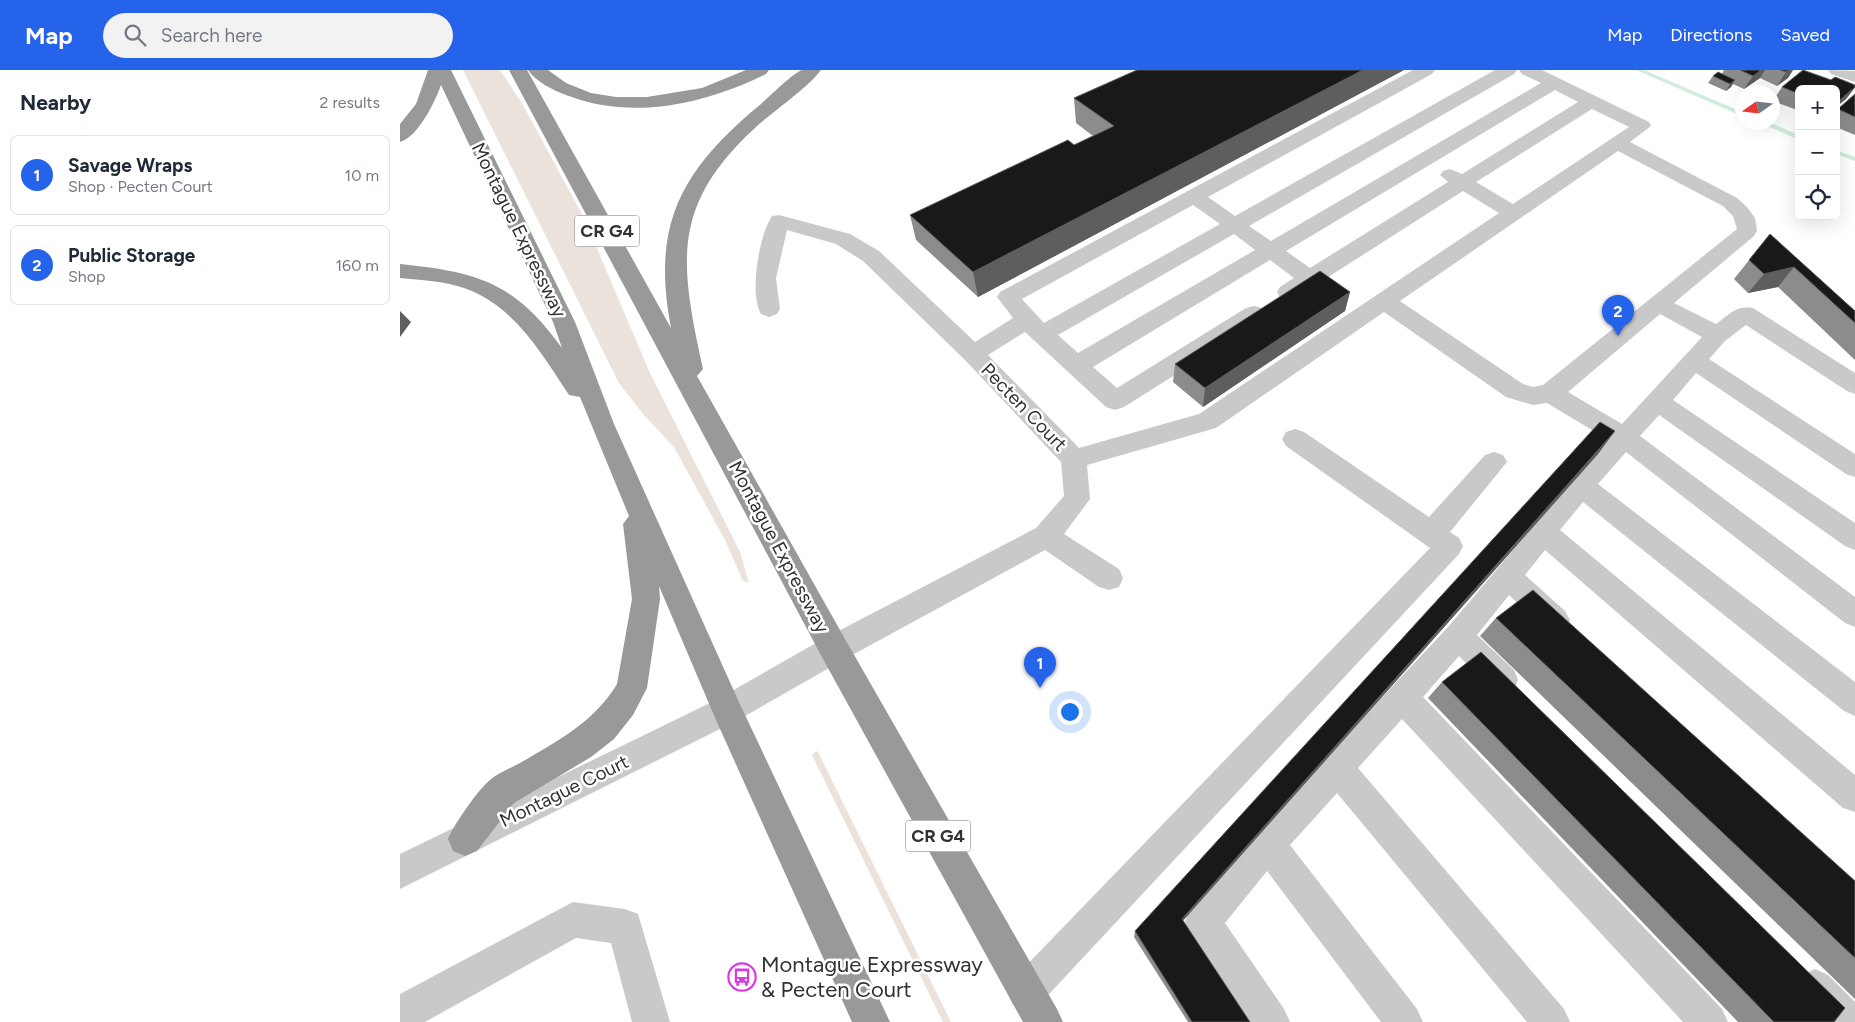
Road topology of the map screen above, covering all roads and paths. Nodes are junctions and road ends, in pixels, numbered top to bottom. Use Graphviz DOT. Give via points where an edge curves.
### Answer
graph roads {
  1 [pos="437,70"];
  2 [pos="442,70"];
  3 [pos="518,70"];
  4 [pos="537,70"];
  5 [pos="760,70"];
  6 [pos="812,70"];
  7 [pos="1426,70"];
  8 [pos="1508,70"];
  9 [pos="1528,70"];
  10 [pos="1837,70"];
  11 [pos="1855,77"];
  12 [pos="1554,83"];
  13 [pos="1592,101"];
  14 [pos="1366,126"];
  15 [pos="400,136"];
  16 [pos="1618,143"];
  17 [pos="1424,160"];
  18 [pos="1462,183"];
  19 [pos="1194,196"];
  20 [pos="1513,213"];
  21 [pos="1234,225"];
  22 [pos="1271,250"];
  23 [pos="400,271"];
  24 [pos="1310,278"];
  25 [pos="1383,300"];
  26 [pos="1659,304"];
  27 [pos="1349,306"];
  28 [pos="768,309"];
  29 [pos="1034,327"];
  30 [pos="1717,334"];
  31 [pos="973,354"];
  32 [pos="1694,360"];
  33 [pos="1077,365"];
  34 [pos="1855,385"];
  35 [pos="695,393"];
  36 [pos="1550,393"];
  37 [pos="1656,402"];
  38 [pos="602,424"];
  39 [pos="1624,437"];
  40 [pos="1294,439"];
  41 [pos="1074,459"];
  42 [pos="1494,462"];
  43 [pos="1855,468"];
  44 [pos="1581,486"];
  45 [pos="633,495"];
  46 [pos="1543,532"];
  47 [pos="1431,534"];
  48 [pos="1046,536"];
  49 [pos="1855,538"];
  50 [pos="1507,576"];
  51 [pos="1109,578"];
  52 [pos="1855,614"];
  53 [pos="1458,636"];
  54 [pos="1572,637"];
  55 [pos="834,648"];
  56 [pos="1402,697"];
  57 [pos="1522,699"];
  58 [pos="1855,701"];
  59 [pos="727,710"];
  60 [pos="1337,768"];
  61 [pos="1855,796"];
  62 [pos="465,839"];
  63 [pos="1268,844"];
  64 [pos="400,872"];
  65 [pos="1797,969"];
  66 [pos="1026,992"];
  67 [pos="400,1015"];
  68 [pos="651,1022"];
  69 [pos="871,1022"];
  70 [pos="1044,1022"];
  71 [pos="1271,1022"];
  72 [pos="1404,1022"];
  73 [pos="1550,1022"];
  74 [pos="1709,1022"];
  75 [pos="1848,1022"];
  1 -- 15 [label="highway" via="425,105"];
  2 -- 38 [label="highway, Montague Expressway" via="564,322"];
  3 -- 35 [label="highway, Montague Expressway / CR G4"];
  4 -- 5 [label="highway" via="559,87 582,96 604,101 654,102 702,94"];
  6 -- 35 [label="highway" via="724,146 693,186 684,206 678,230 674,279"];
  7 -- 14 [label="street"];
  8 -- 14 [label="street"];
  9 -- 12 [label="street"];
  10 -- 11 [label="street"];
  12 -- 13 [label="street"];
  12 -- 17 [label="street"];
  13 -- 16 [label="street" via="1642,126"];
  13 -- 18 [label="street"];
  14 -- 17 [label="street"];
  14 -- 19 [label="street"];
  14 -- 21 [label="street"];
  16 -- 20 [label="street"];
  16 -- 26 [label="street" via="1730,202 1740,209 1747,224 1747,231"];
  17 -- 18 [label="street"];
  17 -- 22 [label="street"];
  18 -- 20 [label="street"];
  18 -- 24 [label="street"];
  19 -- 21 [label="street"];
  19 -- 29 [label="street" via="1008,297"];
  20 -- 25 [label="street"];
  21 -- 22 [label="street"];
  21 -- 29 [label="street"];
  22 -- 24 [label="street"];
  22 -- 33 [label="street"];
  23 -- 38 [label="highway" via="462,280 482,286 508,302 540,334"];
  24 -- 27 [label="street"];
  24 -- 33 [label="street" via="1115,400"];
  25 -- 27 [label="street"];
  25 -- 36 [label="street" via="1515,391 1533,396"];
  26 -- 30 [label="street"];
  26 -- 36 [label="street"];
  27 -- 41 [label="street" via="1207,421"];
  28 -- 31 [label="street, Pecten Court" via="765,278 779,221 843,240 871,256"];
  29 -- 31 [label="street"];
  29 -- 33 [label="street"];
  30 -- 32 [label="street"];
  30 -- 34 [label="street" via="1745,314"];
  31 -- 41 [label="street, Pecten Court"];
  32 -- 37 [label="street"];
  32 -- 43 [label="street"];
  35 -- 55 [label="highway, Montague Expressway / CR G4"];
  36 -- 39 [label="street"];
  37 -- 39 [label="street"];
  37 -- 49 [label="street"];
  38 -- 45 [label="highway, Montague Expressway"];
  39 -- 44 [label="street"];
  39 -- 52 [label="street"];
  40 -- 47 [label="street"];
  41 -- 48 [label="street, Pecten Court" via="1077,499"];
  42 -- 47 [label="street"];
  44 -- 46 [label="street"];
  44 -- 58 [label="street"];
  45 -- 59 [label="highway, Montague Expressway"];
  45 -- 62 [label="highway" via="646,599 632,688 603,728 580,746 502,791"];
  46 -- 50 [label="street"];
  46 -- 61 [label="street"];
  47 -- 66 [label="street" via="1449,546"];
  48 -- 51 [label="street"];
  48 -- 55 [label="street, Pecten Court"];
  50 -- 53 [label="street"];
  50 -- 54 [label="street"];
  53 -- 56 [label="street"];
  53 -- 57 [label="street"];
  55 -- 59 [label="street, Pecten Court"];
  55 -- 66 [label="highway, Montague Expressway / CR G4"];
  56 -- 60 [label="street"];
  56 -- 74 [label="street"];
  59 -- 62 [label="street, Montague Court"];
  59 -- 69 [label="highway, Montague Expressway"];
  60 -- 63 [label="street"];
  60 -- 73 [label="street"];
  62 -- 64 [label="street, Montague Court"];
  63 -- 71 [label="street" via="1204,922"];
  63 -- 72 [label="street"];
  65 -- 75 [label="street"];
  66 -- 70 [label="highway, Montague Expressway / CR G4"];
  67 -- 68 [label="street" via="573,920 625,927"];
}
